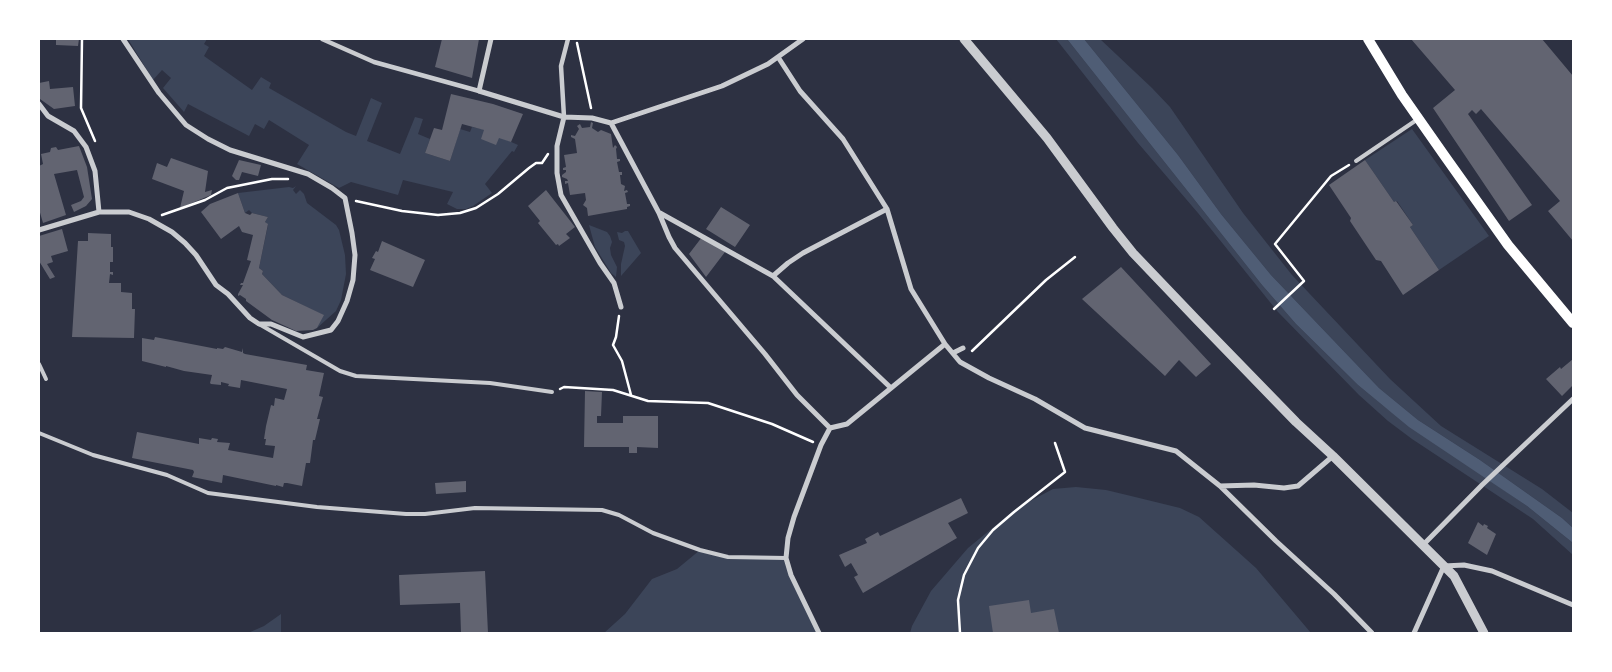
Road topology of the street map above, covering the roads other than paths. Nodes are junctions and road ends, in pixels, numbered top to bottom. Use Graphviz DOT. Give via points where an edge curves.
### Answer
graph roads {
  1 [pos="123,39"];
  2 [pos="322,39"];
  3 [pos="491,39"];
  4 [pos="568,39"];
  5 [pos="803,39"];
  6 [pos="964,39"];
  7 [pos="1368,39"];
  8 [pos="778,57"];
  9 [pos="479,91"];
  10 [pos="39,104"];
  11 [pos="564,117"];
  12 [pos="1418,119"];
  13 [pos="611,123"];
  14 [pos="1356,161"];
  15 [pos="887,209"];
  16 [pos="99,212"];
  17 [pos="659,213"];
  18 [pos="39,230"];
  19 [pos="773,276"];
  20 [pos="620,307"];
  21 [pos="1573,323"];
  22 [pos="259,324"];
  23 [pos="946,344"];
  24 [pos="963,348"];
  25 [pos="953,353"];
  26 [pos="39,364"];
  27 [pos="46,379"];
  28 [pos="891,388"];
  29 [pos="552,392"];
  30 [pos="1573,399"];
  31 [pos="830,428"];
  32 [pos="39,432"];
  33 [pos="1333,456"];
  34 [pos="1220,486"];
  35 [pos="1423,545"];
  36 [pos="786,558"];
  37 [pos="1444,566"];
  38 [pos="1573,605"];
  39 [pos="819,633"];
  40 [pos="1372,633"];
  41 [pos="1414,633"];
  42 [pos="1484,633"];
  1 -- 22 [label="street" via="159,93 186,125 230,150 308,174 345,198 355,255 353,280 338,321 331,330 303,337 271,324"];
  2 -- 9 [label="street" via="374,62"];
  3 -- 9 [label="street"];
  4 -- 11 [label="street" via="560,66"];
  5 -- 8 [label="street"];
  6 -- 33 [label="street" via="1041,131 1133,252 1296,422"];
  7 -- 12 [label="main road"];
  8 -- 13 [label="street" via="722,86"];
  8 -- 15 [label="street" via="800,91 843,139"];
  9 -- 11 [label="street"];
  10 -- 16 [label="street" via="48,116 74,131 86,147 95,171"];
  11 -- 13 [label="street" via="592,118"];
  11 -- 20 [label="street" via="556,153 561,195 614,283"];
  12 -- 14 [label="lane"];
  12 -- 21 [label="main road" via="1508,245"];
  13 -- 17 [label="street"];
  15 -- 19 [label="street" via="803,253"];
  15 -- 23 [label="street" via="911,289"];
  16 -- 18 [label="street"];
  16 -- 22 [label="street" via="129,212 172,232 196,255 216,285"];
  17 -- 19 [label="street"];
  17 -- 31 [label="street" via="675,248 797,395"];
  19 -- 28 [label="street"];
  22 -- 29 [label="lane" via="340,371 356,376 490,383"];
  23 -- 25 [label="street"];
  23 -- 28 [label="street"];
  24 -- 25 [label="street"];
  25 -- 34 [label="street" via="960,362 1085,428 1176,451"];
  26 -- 27 [label="lane"];
  28 -- 31 [label="street" via="847,424"];
  30 -- 35 [label="street"];
  31 -- 36 [label="street" via="794,517"];
  32 -- 36 [label="lane" via="93,455 167,475 208,493 406,514 475,508 602,510 700,550 728,557"];
  33 -- 34 [label="street" via="1298,486"];
  33 -- 35 [label="street"];
  34 -- 40 [label="street"];
  35 -- 37 [label="street"];
  36 -- 39 [label="street"];
  37 -- 38 [label="street" via="1464,565 1492,571"];
  37 -- 41 [label="street"];
  37 -- 42 [label="street" via="1454,576"];
}
